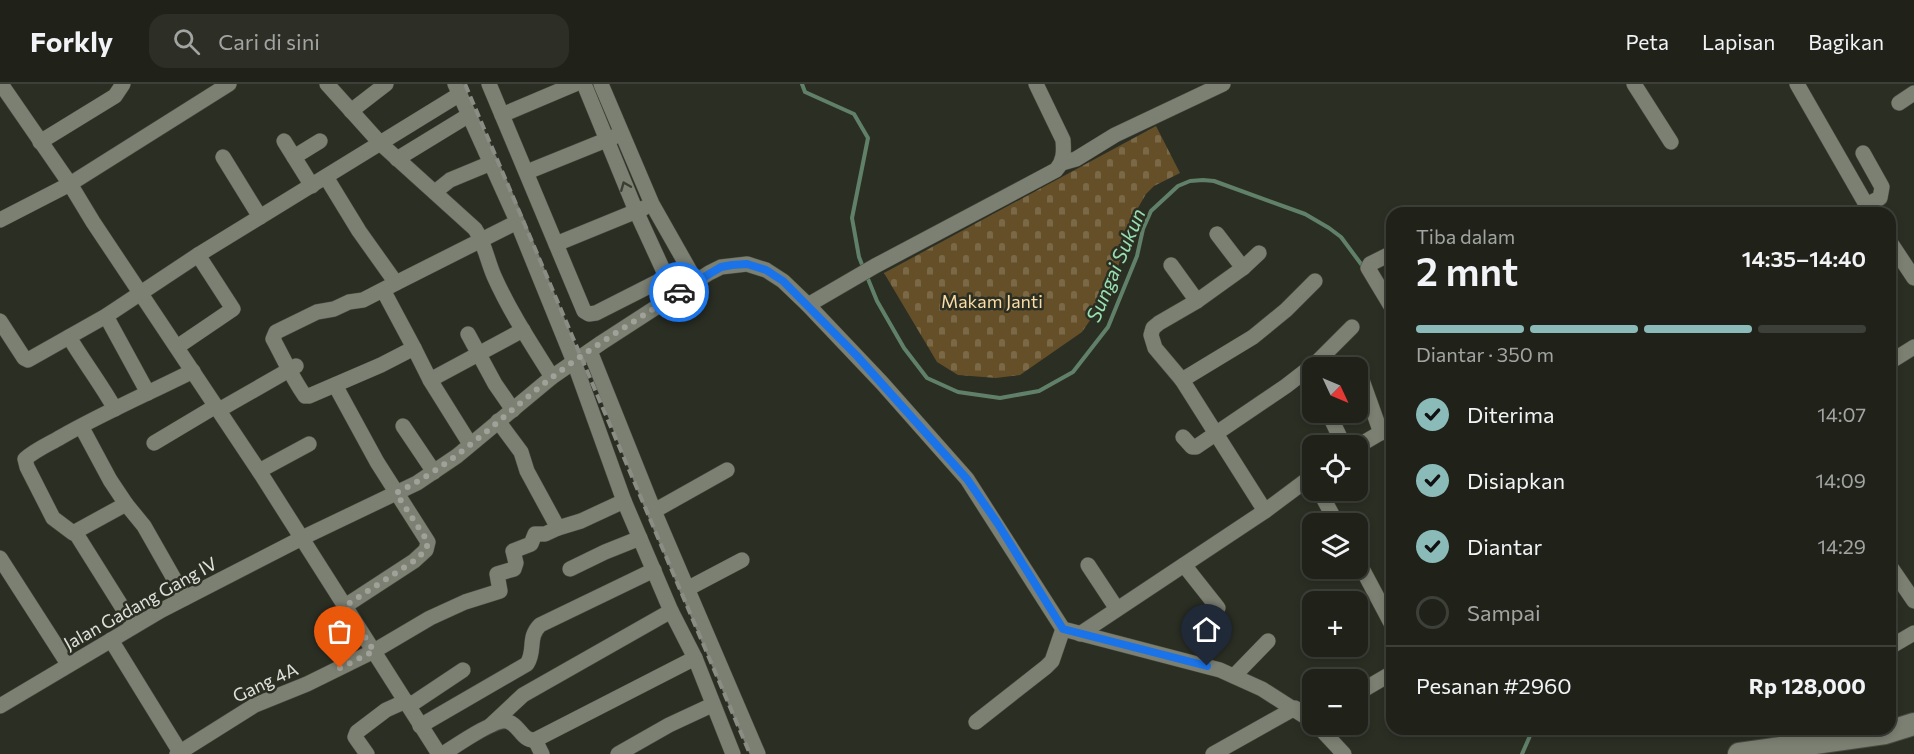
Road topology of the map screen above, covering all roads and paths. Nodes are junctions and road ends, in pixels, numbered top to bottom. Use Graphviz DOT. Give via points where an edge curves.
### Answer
graph roads {
  1 [pos="1,84"];
  2 [pos="123,84"];
  3 [pos="229,84"];
  4 [pos="327,84"];
  5 [pos="386,84"];
  6 [pos="489,84"];
  7 [pos="575,84"];
  8 [pos="584,84"];
  9 [pos="601,84"];
  10 [pos="1036,84"];
  11 [pos="1223,84"];
  12 [pos="1634,84"];
  13 [pos="1797,84"];
  14 [pos="458,89"];
  15 [pos="1914,93"];
  16 [pos="1899,104"];
  17 [pos="351,111"];
  18 [pos="469,115"];
  19 [pos="502,115"];
  20 [pos="621,134"];
  21 [pos="607,140"];
  22 [pos="284,141"];
  23 [pos="320,141"];
  24 [pos="40,142"];
  25 [pos="1671,142"];
  26 [pos="381,144"];
  27 [pos="1863,153"];
  28 [pos="223,157"];
  29 [pos="294,157"];
  30 [pos="397,159"];
  31 [pos="491,163"];
  32 [pos="1062,163"];
  33 [pos="527,172"];
  34 [pos="326,177"];
  35 [pos="70,184"];
  36 [pos="312,186"];
  37 [pos="435,192"];
  38 [pos="652,204"];
  39 [pos="1868,207"];
  40 [pos="1871,207"];
  41 [pos="636,212"];
  42 [pos="260,218"];
  43 [pos="0,220"];
  44 [pos="517,222"];
  45 [pos="1217,234"];
  46 [pos="482,239"];
  47 [pos="556,244"];
  48 [pos="1896,251"];
  49 [pos="1259,253"];
  50 [pos="198,255"];
  51 [pos="1386,256"];
  52 [pos="686,265"];
  53 [pos="1171,265"];
  54 [pos="1243,268"];
  55 [pos="666,277"];
  56 [pos="1914,278"];
  57 [pos="1315,281"];
  58 [pos="696,282"];
  59 [pos="390,286"];
  60 [pos="140,293"];
  61 [pos="674,296"];
  62 [pos="1386,298"];
  63 [pos="1197,301"];
  64 [pos="808,305"];
  65 [pos="106,316"];
  66 [pos="0,321"];
  67 [pos="1352,327"];
  68 [pos="523,330"];
  69 [pos="468,334"];
  70 [pos="69,337"];
  71 [pos="177,347"];
  72 [pos="1914,347"];
  73 [pos="414,348"];
  74 [pos="590,351"];
  75 [pos="478,355"];
  76 [pos="1896,358"];
  77 [pos="574,362"];
  78 [pos="294,367"];
  79 [pos="193,371"];
  80 [pos="552,377"];
  81 [pos="430,380"];
  82 [pos="1182,380"];
  83 [pos="335,385"];
  84 [pos="1368,391"];
  85 [pos="148,393"];
  86 [pos="217,408"];
  87 [pos="116,409"];
  88 [pos="513,410"];
  89 [pos="498,421"];
  90 [pos="81,426"];
  91 [pos="403,426"];
  92 [pos="1386,428"];
  93 [pos="1386,431"];
  94 [pos="1216,433"];
  95 [pos="1183,437"];
  96 [pos="1368,440"];
  97 [pos="154,443"];
  98 [pos="309,444"];
  99 [pos="470,444"];
  100 [pos="727,470"];
  101 [pos="259,471"];
  102 [pos="434,472"];
  103 [pos="1302,483"];
  104 [pos="396,493"];
  105 [pos="624,501"];
  106 [pos="126,504"];
  107 [pos="1265,511"];
  108 [pos="654,512"];
  109 [pos="558,528"];
  110 [pos="75,532"];
  111 [pos="302,538"];
  112 [pos="640,538"];
  113 [pos="0,558"];
  114 [pos="742,560"];
  115 [pos="1088,565"];
  116 [pos="1185,565"];
  117 [pos="570,569"];
  118 [pos="654,570"];
  119 [pos="1896,575"];
  120 [pos="1368,579"];
  121 [pos="687,589"];
  122 [pos="185,598"];
  123 [pos="1914,601"];
  124 [pos="345,606"];
  125 [pos="1218,608"];
  126 [pos="1117,609"];
  127 [pos="671,610"];
  128 [pos="1386,613"];
  129 [pos="134,626"];
  130 [pos="1063,629"];
  131 [pos="1914,633"];
  132 [pos="1080,634"];
  133 [pos="111,640"];
  134 [pos="1268,642"];
  135 [pos="1896,644"];
  136 [pos="374,651"];
  137 [pos="695,658"];
  138 [pos="68,664"];
  139 [pos="463,670"];
  140 [pos="1234,676"];
  141 [pos="1386,677"];
  142 [pos="1368,687"];
  143 [pos="407,704"];
  144 [pos="712,705"];
  145 [pos="0,706"];
  146 [pos="1295,708"];
  147 [pos="1302,714"];
  148 [pos="976,722"];
  149 [pos="1914,724"];
  150 [pos="490,725"];
  151 [pos="420,726"];
  152 [pos="1896,728"];
  153 [pos="1326,735"];
  154 [pos="1825,735"];
  155 [pos="535,740"];
  156 [pos="178,753"];
  157 [pos="367,754"];
  158 [pos="441,754"];
  159 [pos="542,754"];
  160 [pos="618,754"];
  161 [pos="733,754"];
  162 [pos="758,754"];
  163 [pos="1213,754"];
  164 [pos="1344,754"];
  165 [pos="1739,754"];
  1 -- 24 [label="street"];
  2 -- 24 [label="street" via="115,96"];
  3 -- 35 [label="street"];
  4 -- 17 [label="street"];
  5 -- 17 [label="street"];
  6 -- 19 [label="street"];
  7 -- 19 [label="street"];
  8 -- 21 [label="street"];
  9 -- 20 [label="street"];
  10 -- 32 [label="street" via="1063,140"];
  11 -- 32 [label="street"];
  12 -- 25 [label="street"];
  13 -- 39 [label="street"];
  14 -- 18 [label="street"];
  14 -- 26 [label="street"];
  15 -- 16 [label="street"];
  17 -- 26 [label="street"];
  18 -- 30 [label="street"];
  18 -- 31 [label="street"];
  19 -- 33 [label="street"];
  20 -- 21 [label="street"];
  20 -- 38 [label="street"];
  21 -- 33 [label="street"];
  41 -- 21 [label="street, one-way"];
  22 -- 29 [label="street"];
  23 -- 29 [label="street"];
  24 -- 35 [label="street"];
  26 -- 30 [label="street"];
  26 -- 34 [label="street"];
  27 -- 40 [label="street" via="1882,187 1880,198"];
  28 -- 42 [label="street"];
  29 -- 36 [label="street"];
  30 -- 37 [label="street"];
  31 -- 37 [label="street" via="461,174"];
  31 -- 44 [label="street"];
  32 -- 64 [label="street" via="1056,170"];
  33 -- 47 [label="street"];
  34 -- 36 [label="street"];
  34 -- 59 [label="street"];
  35 -- 43 [label="street"];
  35 -- 60 [label="street"];
  36 -- 42 [label="street"];
  37 -- 46 [label="street"];
  38 -- 41 [label="street"];
  38 -- 52 [label="street"];
  41 -- 47 [label="street"];
  41 -- 55 [label="street"];
  42 -- 50 [label="street"];
  44 -- 46 [label="street"];
  44 -- 77 [label="street"];
  45 -- 54 [label="street"];
  46 -- 59 [label="street"];
  46 -- 68 [label="street" via="494,275"];
  47 -- 55 [label="street" via="581,307 590,314"];
  48 -- 56 [label="street"];
  49 -- 54 [label="street"];
  50 -- 60 [label="street"];
  50 -- 71 [label="street" via="238,306"];
  51 -- 62 [label="street" via="1368,268"];
  52 -- 55 [label="street"];
  52 -- 58 [label="street"];
  53 -- 63 [label="street"];
  54 -- 63 [label="street"];
  55 -- 61 [label="street"];
  57 -- 82 [label="street" via="1253,337"];
  58 -- 61 [label="street, Jalan Gadang Gang IV"];
  58 -- 64 [label="street, Jalan Gadang Gang IV" via="721,267 747,264 783,281"];
  59 -- 73 [label="street"];
  59 -- 78 [label="street" via="363,300 317,312 276,332 273,339"];
  60 -- 65 [label="street"];
  60 -- 71 [label="street"];
  61 -- 74 [label="street, Jalan Gadang Gang IV"];
  63 -- 82 [label="street" via="1159,323 1151,335 1155,348"];
  64 -- 130 [label="street, Jalan Gadang Gang IV" via="967,479"];
  65 -- 70 [label="street"];
  65 -- 85 [label="street"];
  66 -- 70 [label="street" via="27,360"];
  67 -- 94 [label="street" via="1309,368"];
  68 -- 75 [label="street"];
  68 -- 80 [label="street"];
  69 -- 75 [label="street"];
  70 -- 87 [label="street"];
  71 -- 79 [label="street"];
  72 -- 76 [label="street"];
  73 -- 81 [label="street"];
  73 -- 83 [label="street"];
  74 -- 77 [label="street, Jalan Gadang Gang IV"];
  74 -- 108 [label="street"];
  75 -- 81 [label="street"];
  75 -- 88 [label="street"];
  77 -- 80 [label="street, Jalan Gadang Gang IV"];
  77 -- 105 [label="street"];
  78 -- 83 [label="street" via="291,377 307,397"];
  78 -- 86 [label="street"];
  79 -- 85 [label="street"];
  79 -- 86 [label="street"];
  80 -- 88 [label="street, Jalan Gadang Gang IV"];
  81 -- 99 [label="street"];
  82 -- 94 [label="street"];
  83 -- 104 [label="street"];
  84 -- 92 [label="street"];
  85 -- 87 [label="street"];
  86 -- 97 [label="street"];
  86 -- 101 [label="street"];
  87 -- 90 [label="street"];
  88 -- 89 [label="street, Jalan Gadang Gang IV"];
  89 -- 99 [label="street, Jalan Gadang Gang IV"];
  89 -- 109 [label="street" via="521,452"];
  90 -- 106 [label="street"];
  90 -- 110 [label="street" via="25,460 53,518"];
  91 -- 102 [label="street"];
  93 -- 96 [label="street"];
  94 -- 95 [label="street" via="1194,447"];
  94 -- 107 [label="street"];
  98 -- 101 [label="street"];
  99 -- 102 [label="street, Jalan Gadang Gang IV"];
  100 -- 108 [label="street"];
  101 -- 111 [label="street"];
  102 -- 104 [label="street, Jalan Gadang Gang IV"];
  103 -- 107 [label="street"];
  104 -- 111 [label="street, Jalan Gadang Gang IV"];
  104 -- 124 [label="street" via="428,542 426,550"];
  105 -- 109 [label="street"];
  105 -- 112 [label="street"];
  106 -- 110 [label="street"];
  106 -- 122 [label="street" via="144,526"];
  107 -- 116 [label="street"];
  108 -- 121 [label="street"];
  109 -- 136 [label="street, Gang 4A" via="534,534 531,544 513,551 514,569 497,574 498,592 430,618"];
  110 -- 129 [label="street"];
  111 -- 122 [label="street, Jalan Gadang Gang IV"];
  111 -- 124 [label="street"];
  112 -- 117 [label="street"];
  112 -- 118 [label="street"];
  113 -- 138 [label="street"];
  114 -- 121 [label="street"];
  115 -- 126 [label="street"];
  116 -- 125 [label="street"];
  116 -- 126 [label="street"];
  118 -- 127 [label="street"];
  118 -- 151 [label="street" via="540,625 532,634 532,657 527,664"];
  119 -- 123 [label="street"];
  120 -- 128 [label="street"];
  121 -- 162 [label="street"];
  122 -- 129 [label="street, Jalan Gadang Gang IV"];
  124 -- 136 [label="street"];
  126 -- 132 [label="street"];
  127 -- 137 [label="street"];
  127 -- 150 [label="street" via="523,695"];
  129 -- 133 [label="street, Jalan Gadang Gang IV"];
  130 -- 132 [label="street"];
  130 -- 148 [label="street" via="1047,667"];
  131 -- 135 [label="street"];
  132 -- 140 [label="street"];
  133 -- 138 [label="street, Jalan Gadang Gang IV"];
  133 -- 156 [label="street"];
  134 -- 140 [label="street"];
  136 -- 143 [label="street"];
  136 -- 156 [label="street, Gang 4A" via="255,705"];
  137 -- 144 [label="street"];
  137 -- 155 [label="street"];
  138 -- 145 [label="street, Jalan Gadang Gang IV"];
  139 -- 143 [label="street"];
  140 -- 146 [label="street"];
  141 -- 142 [label="street"];
  143 -- 151 [label="street"];
  143 -- 157 [label="street" via="386,710 357,732 355,737"];
  144 -- 160 [label="street"];
  144 -- 161 [label="street"];
  146 -- 147 [label="street"];
  146 -- 163 [label="street"];
  149 -- 152 [label="street"];
  150 -- 155 [label="street" via="508,721 525,737"];
  150 -- 158 [label="street"];
  151 -- 158 [label="street"];
  153 -- 164 [label="street"];
  154 -- 165 [label="street"];
  155 -- 159 [label="street"];
}
